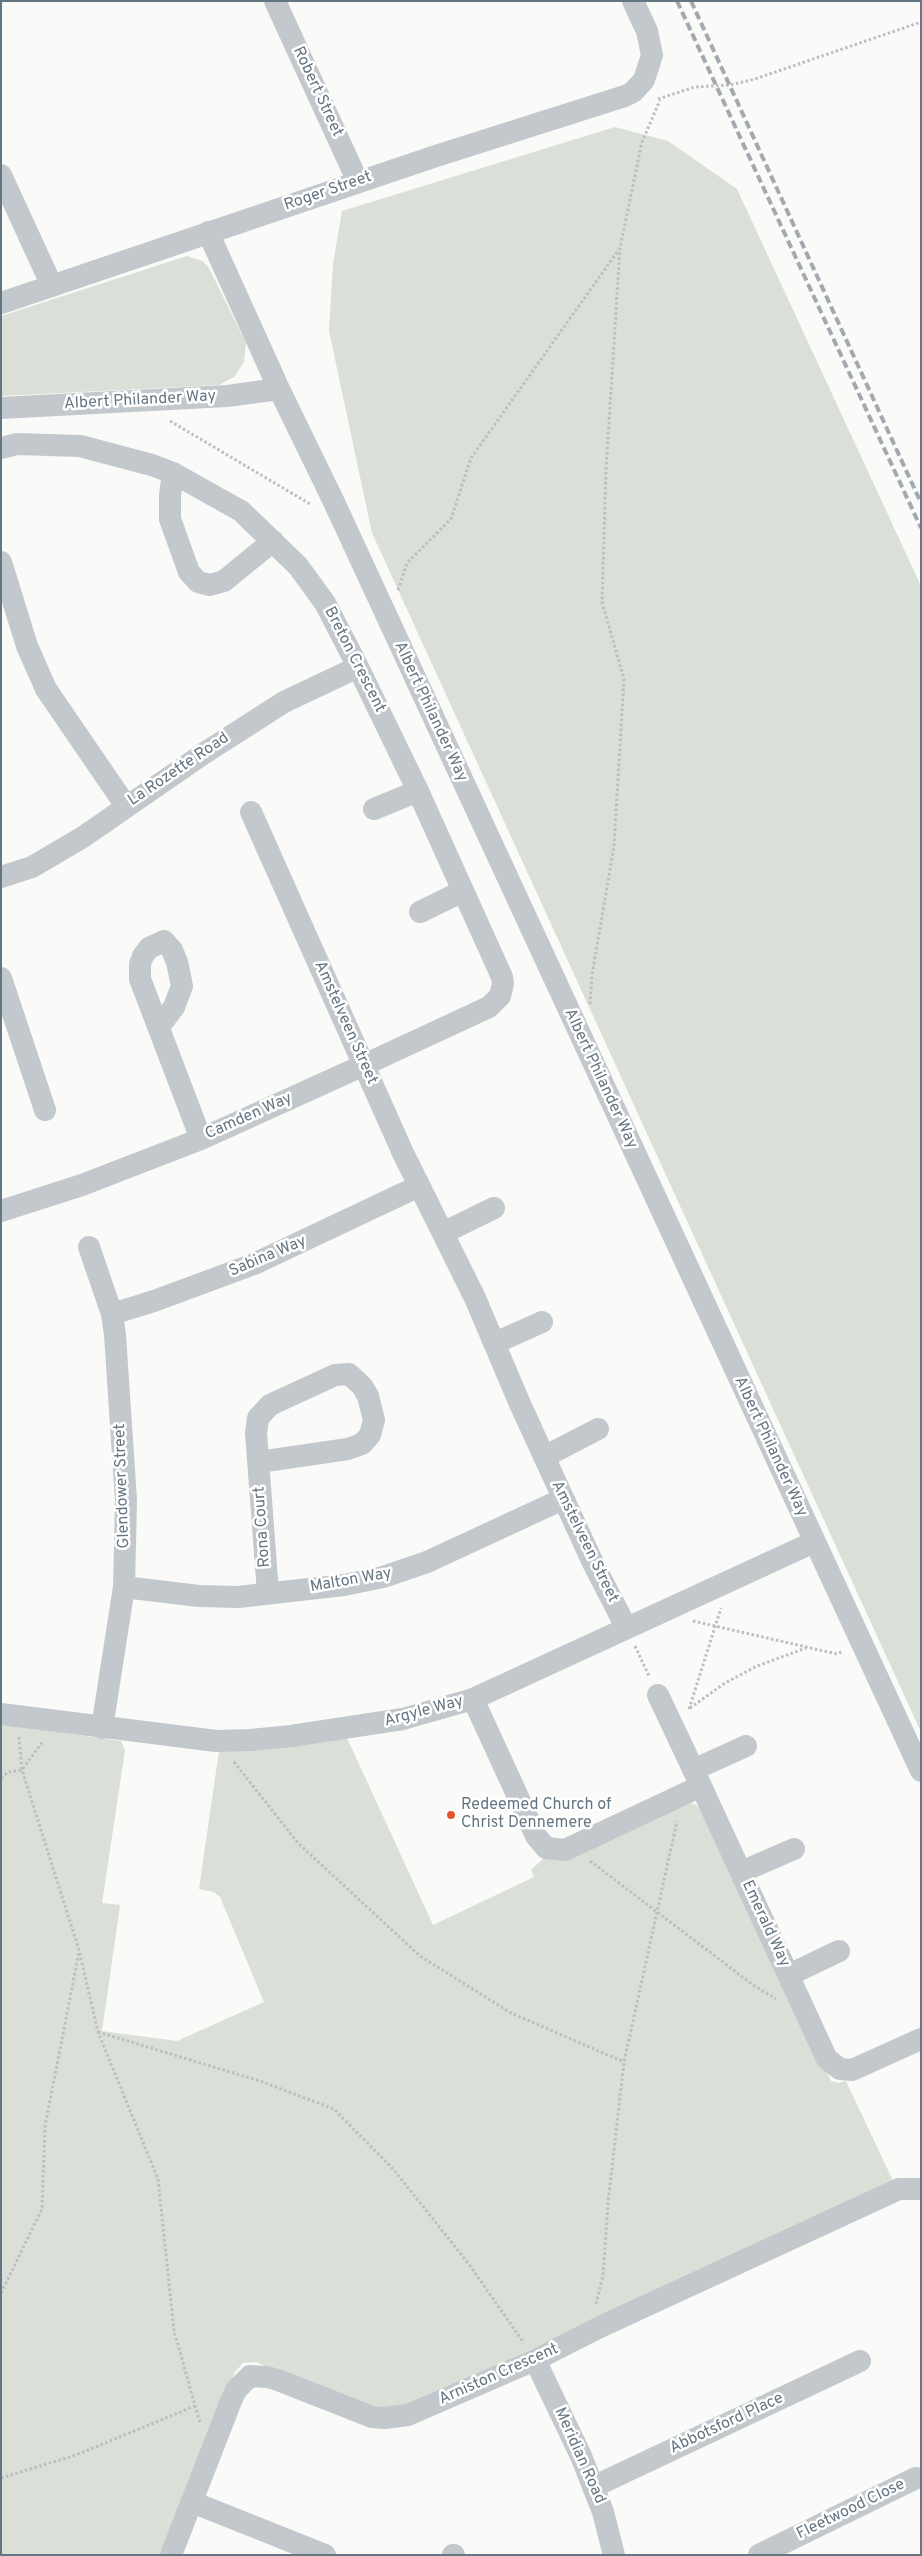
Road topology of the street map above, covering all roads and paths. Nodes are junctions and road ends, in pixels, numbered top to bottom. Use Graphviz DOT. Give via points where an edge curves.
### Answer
graph roads {
  1 [pos="275,1"];
  2 [pos="633,1"];
  3 [pos="921,22"];
  4 [pos="633,92"];
  5 [pos="660,100"];
  6 [pos="1,175"];
  7 [pos="358,182"];
  8 [pos="208,232"];
  9 [pos="620,248"];
  10 [pos="52,286"];
  11 [pos="1,304"];
  12 [pos="279,389"];
  13 [pos="1,408"];
  14 [pos="170,422"];
  15 [pos="1,448"];
  16 [pos="173,473"];
  17 [pos="311,505"];
  18 [pos="273,541"];
  19 [pos="1,562"];
  20 [pos="380,602"];
  21 [pos="358,667"];
  22 [pos="418,791"];
  23 [pos="126,806"];
  24 [pos="374,809"];
  25 [pos="251,812"];
  26 [pos="1,877"];
  27 [pos="463,891"];
  28 [pos="420,912"];
  29 [pos="1,978"];
  30 [pos="489,1006"];
  31 [pos="571,1016"];
  32 [pos="159,1027"];
  33 [pos="364,1066"];
  34 [pos="45,1110"];
  35 [pos="200,1139"];
  36 [pos="419,1186"];
  37 [pos="494,1208"];
  38 [pos="1,1211"];
  39 [pos="443,1233"];
  40 [pos="89,1247"];
  41 [pos="112,1314"];
  42 [pos="542,1322"];
  43 [pos="495,1343"];
  44 [pos="598,1429"];
  45 [pos="544,1457"];
  46 [pos="259,1462"];
  47 [pos="563,1499"];
  48 [pos="814,1542"];
  49 [pos="719,1583"];
  50 [pos="124,1587"];
  51 [pos="268,1593"];
  52 [pos="671,1606"];
  53 [pos="626,1626"];
  54 [pos="714,1626"];
  55 [pos="861,1642"];
  56 [pos="807,1647"];
  57 [pos="658,1695"];
  58 [pos="473,1699"];
  59 [pos="689,1708"];
  60 [pos="10,1716"];
  61 [pos="56,1722"];
  62 [pos="673,1726"];
  63 [pos="102,1728"];
  64 [pos="216,1741"];
  65 [pos="746,1746"];
  66 [pos="22,1770"];
  67 [pos="921,1771"];
  68 [pos="1,1778"];
  69 [pos="697,1778"];
  70 [pos="675,1799"];
  71 [pos="572,1847"];
  72 [pos="794,1849"];
  73 [pos="741,1872"];
  74 [pos="657,1914"];
  75 [pos="79,1950"];
  76 [pos="839,1951"];
  77 [pos="789,1975"];
  78 [pos="804,2008"];
  79 [pos="98,2032"];
  80 [pos="921,2039"];
  81 [pos="624,2062"];
  82 [pos="921,2189"];
  83 [pos="1,2294"];
  84 [pos="600,2326"];
  85 [pos="535,2360"];
  86 [pos="860,2361"];
  87 [pos="195,2406"];
  88 [pos="213,2448"];
  89 [pos="1,2478"];
  90 [pos="916,2478"];
  91 [pos="593,2487"];
  92 [pos="192,2502"];
  93 [pos="170,2555"];
  94 [pos="325,2555"];
  95 [pos="614,2555"];
  96 [pos="759,2555"];
  1 -- 7 [label="street, Robert Street"];
  2 -- 4 [label="street, Roger Street" via="650,41 652,55 648,72"];
  3 -- 5 [label="path" via="755,79 695,88"];
  4 -- 5 [label="path"];
  4 -- 7 [label="street, Roger Street" via="618,100"];
  5 -- 9 [label="path" via="642,142"];
  6 -- 10 [label="street"];
  7 -- 8 [label="street, Roger Street"];
  8 -- 10 [label="street, Roger Street"];
  8 -- 12 [label="street, Albert Philander Way"];
  9 -- 20 [label="path" via="471,458 451,519 407,563 396,594"];
  9 -- 31 [label="path" via="606,470 602,602 624,679 614,846 592,975 590,1010"];
  10 -- 11 [label="street, Roger Street"];
  12 -- 13 [label="street, Albert Philander Way" via="227,396"];
  12 -- 20 [label="street, Albert Philander Way"];
  14 -- 17 [label="path"];
  15 -- 16 [label="street, Breton Crescent" via="17,444 80,446 125,456"];
  16 -- 18 [label="street, Breton Crescent" via="241,511"];
  16 -- 18 [label="street" via="170,519 189,572 198,582 219,584"];
  18 -- 21 [label="street, Breton Crescent" via="298,566 325,603"];
  19 -- 23 [label="street" via="27,646 42,681"];
  20 -- 31 [label="street, Albert Philander Way"];
  21 -- 22 [label="street, Breton Crescent"];
  21 -- 23 [label="street, La Rozette Road" via="264,714"];
  22 -- 24 [label="street"];
  22 -- 27 [label="street, Breton Crescent"];
  23 -- 26 [label="street, La Rozette Road" via="83,837 32,866"];
  25 -- 33 [label="street, Amstelveen Street"];
  27 -- 28 [label="street"];
  27 -- 30 [label="street, Breton Crescent" via="502,976 500,996"];
  29 -- 34 [label="street"];
  30 -- 33 [label="street, Camden Way"];
  31 -- 48 [label="street, Albert Philander Way"];
  32 -- 35 [label="street"];
  33 -- 35 [label="street, Camden Way"];
  33 -- 36 [label="street, Amstelveen Street"];
  35 -- 38 [label="street, Camden Way" via="82,1185"];
  36 -- 39 [label="street, Amstelveen Street"];
  36 -- 41 [label="street, Sabina Way" via="254,1264"];
  37 -- 39 [label="street"];
  39 -- 43 [label="street, Amstelveen Street"];
  40 -- 41 [label="street, Glendower Street"];
  41 -- 50 [label="street, Glendower Street" via="118,1360 126,1500"];
  42 -- 43 [label="street"];
  43 -- 45 [label="street, Amstelveen Street"];
  44 -- 45 [label="street"];
  45 -- 47 [label="street, Amstelveen Street"];
  46 -- 46 [label="street, Rona Court" via="256,1424 270,1405 343,1373 354,1377 362,1386 374,1420 370,1434 362,1444 348,1449"];
  46 -- 51 [label="street, Rona Court"];
  47 -- 51 [label="street, Malton Way" via="404,1572 344,1584"];
  47 -- 53 [label="street, Amstelveen Street"];
  48 -- 49 [label="street, Argyle Way"];
  48 -- 55 [label="street, Albert Philander Way"];
  49 -- 52 [label="street, Argyle Way"];
  49 -- 54 [label="path" via="726,1595"];
  50 -- 51 [label="street, Malton Way" via="218,1597"];
  50 -- 63 [label="street, Glendower Street"];
  52 -- 53 [label="street, Argyle Way"];
  52 -- 54 [label="path" via="686,1620"];
  53 -- 57 [label="path"];
  53 -- 58 [label="street, Argyle Way"];
  54 -- 56 [label="path"];
  54 -- 59 [label="path"];
  55 -- 56 [label="path" via="837,1654"];
  55 -- 67 [label="street, Albert Philander Way"];
  56 -- 59 [label="path" via="757,1666"];
  57 -- 62 [label="street, Emerald Way"];
  58 -- 64 [label="street, Argyle Way" via="383,1723 251,1740"];
  58 -- 71 [label="street" via="540,1843 552,1850"];
  59 -- 62 [label="path" via="686,1719"];
  60 -- 61 [label="street, Argyle Way"];
  60 -- 66 [label="path"];
  61 -- 63 [label="street, Argyle Way"];
  61 -- 66 [label="path"];
  62 -- 69 [label="street, Emerald Way"];
  63 -- 64 [label="street, Argyle Way"];
  64 -- 81 [label="path" via="298,1843 420,1956 511,2012"];
  65 -- 69 [label="street"];
  66 -- 68 [label="path" via="8,1772"];
  66 -- 75 [label="path"];
  69 -- 70 [label="street"];
  69 -- 73 [label="street, Emerald Way"];
  70 -- 71 [label="street"];
  70 -- 74 [label="path" via="679,1813"];
  71 -- 74 [label="path"];
  72 -- 73 [label="street, Emerald Way"];
  73 -- 77 [label="street, Emerald Way"];
  74 -- 78 [label="path" via="753,1985 794,2009"];
  74 -- 81 [label="path"];
  75 -- 79 [label="path"];
  75 -- 83 [label="path" via="45,2126 42,2209"];
  76 -- 77 [label="street, Emerald Way"];
  77 -- 78 [label="street, Emerald Way"];
  78 -- 80 [label="street, Emerald Way" via="827,2059 846,2070 858,2068"];
  79 -- 85 [label="path" via="260,2081 334,2109 394,2170 456,2248"];
  79 -- 87 [label="path" via="158,2179 174,2331"];
  81 -- 84 [label="path" via="603,2275 595,2309"];
  82 -- 84 [label="street, Arniston Crescent" via="899,2189"];
  84 -- 85 [label="street, Arniston Crescent"];
  85 -- 88 [label="street, Arniston Crescent" via="418,2411 385,2418 359,2413 278,2380 250,2376 236,2390"];
  85 -- 91 [label="street, Meridian Road"];
  86 -- 91 [label="street, Abbotsford Place"];
  87 -- 88 [label="path" via="203,2434"];
  87 -- 89 [label="path" via="76,2455"];
  88 -- 92 [label="street, Arniston Crescent"];
  90 -- 96 [label="street, Fleetwood Close"];
  91 -- 95 [label="street, Meridian Road"];
  92 -- 93 [label="street, Arniston Crescent"];
  92 -- 94 [label="street"];
}
